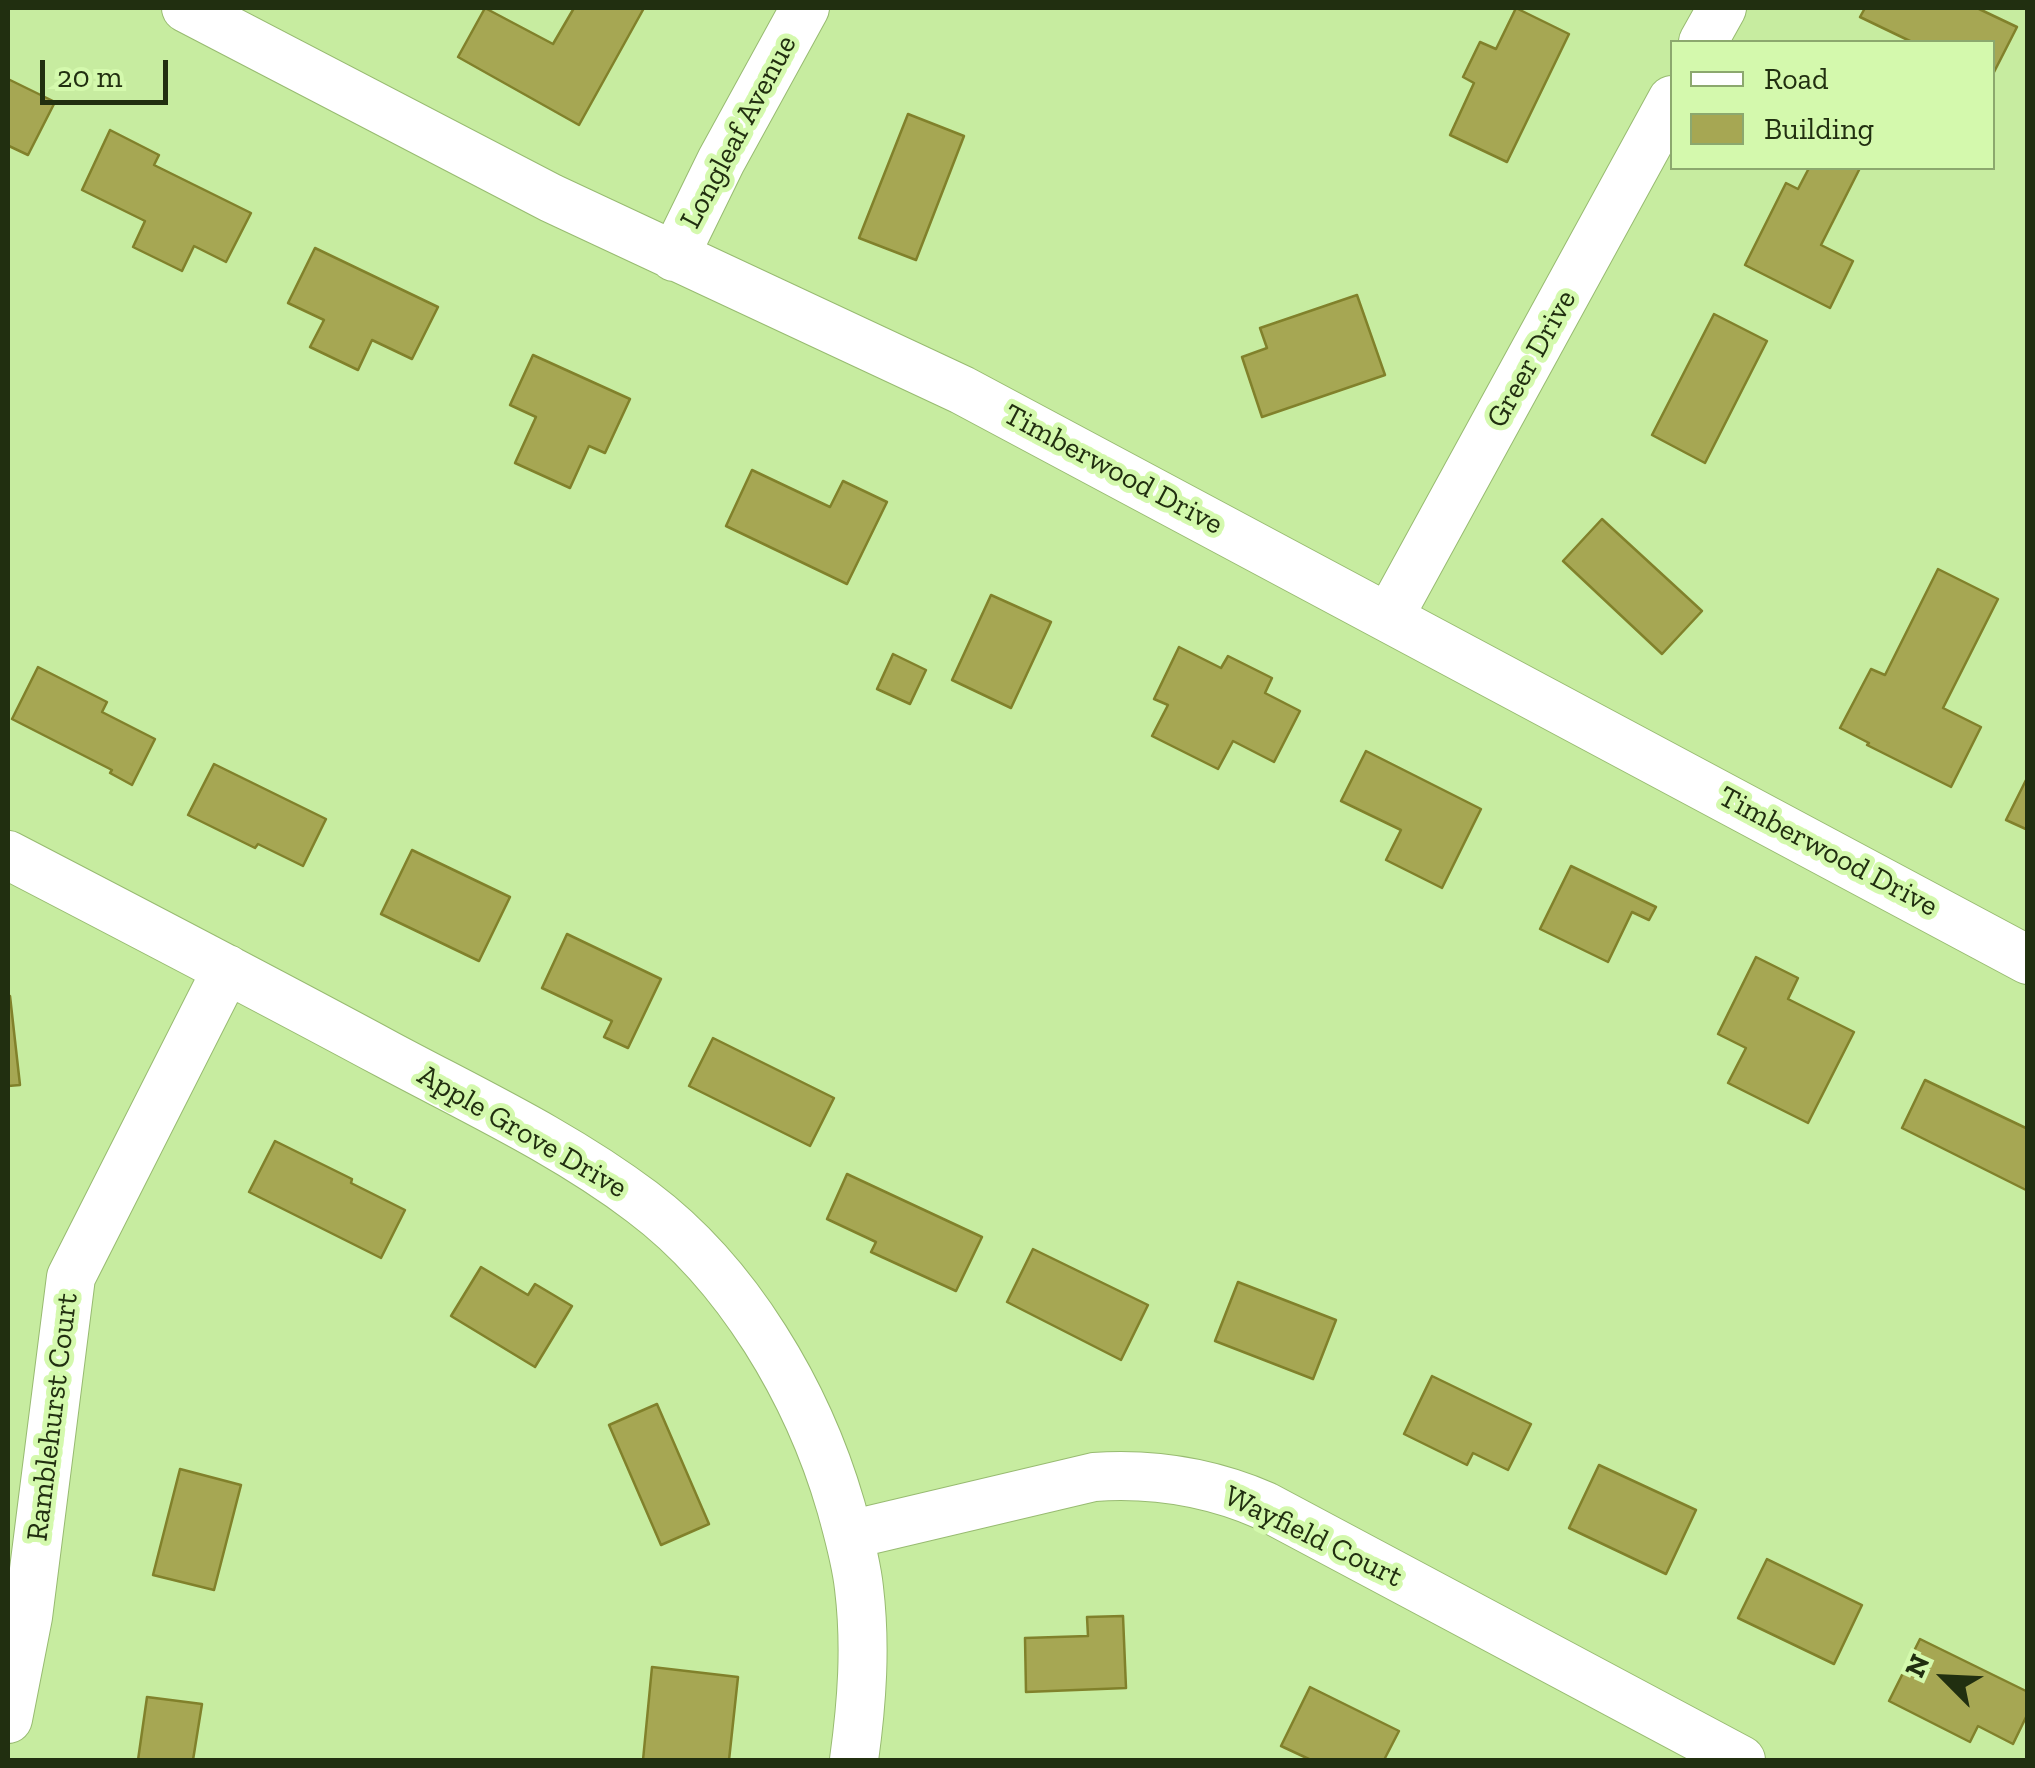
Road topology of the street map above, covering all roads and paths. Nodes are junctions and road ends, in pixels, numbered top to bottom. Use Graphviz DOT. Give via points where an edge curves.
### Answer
graph roads {
  1 [pos="186,8"];
  2 [pos="805,8"];
  3 [pos="1722,8"];
  4 [pos="1705,40"];
  5 [pos="1670,104"];
  6 [pos="674,257"];
  7 [pos="1390,617"];
  8 [pos="8,855"];
  9 [pos="2028,960"];
  10 [pos="228,969"];
  11 [pos="849,1536"];
  12 [pos="8,1719"];
  13 [pos="854,1760"];
  14 [pos="1741,1760"];
  1 -- 6 [label="street, Timberwood Drive"];
  2 -- 6 [label="street, Longleaf Avenue"];
  3 -- 4 [label="street"];
  5 -- 7 [label="street, Greer Drive"];
  6 -- 7 [label="street, Timberwood Drive" via="962,390"];
  7 -- 9 [label="street, Timberwood Drive"];
  8 -- 10 [label="street, Apple Grove Drive"];
  10 -- 11 [label="street, Apple Grove Drive" via="582,1159 646,1205 713,1270 780,1361 829,1465"];
  10 -- 12 [label="street, Ramblehurst Court" via="71,1277 28,1617"];
  11 -- 13 [label="street, Apple Grove Drive" via="863,1636"];
  11 -- 14 [label="street, Wayfield Court" via="1094,1477 1186,1480 1264,1506"];
}
